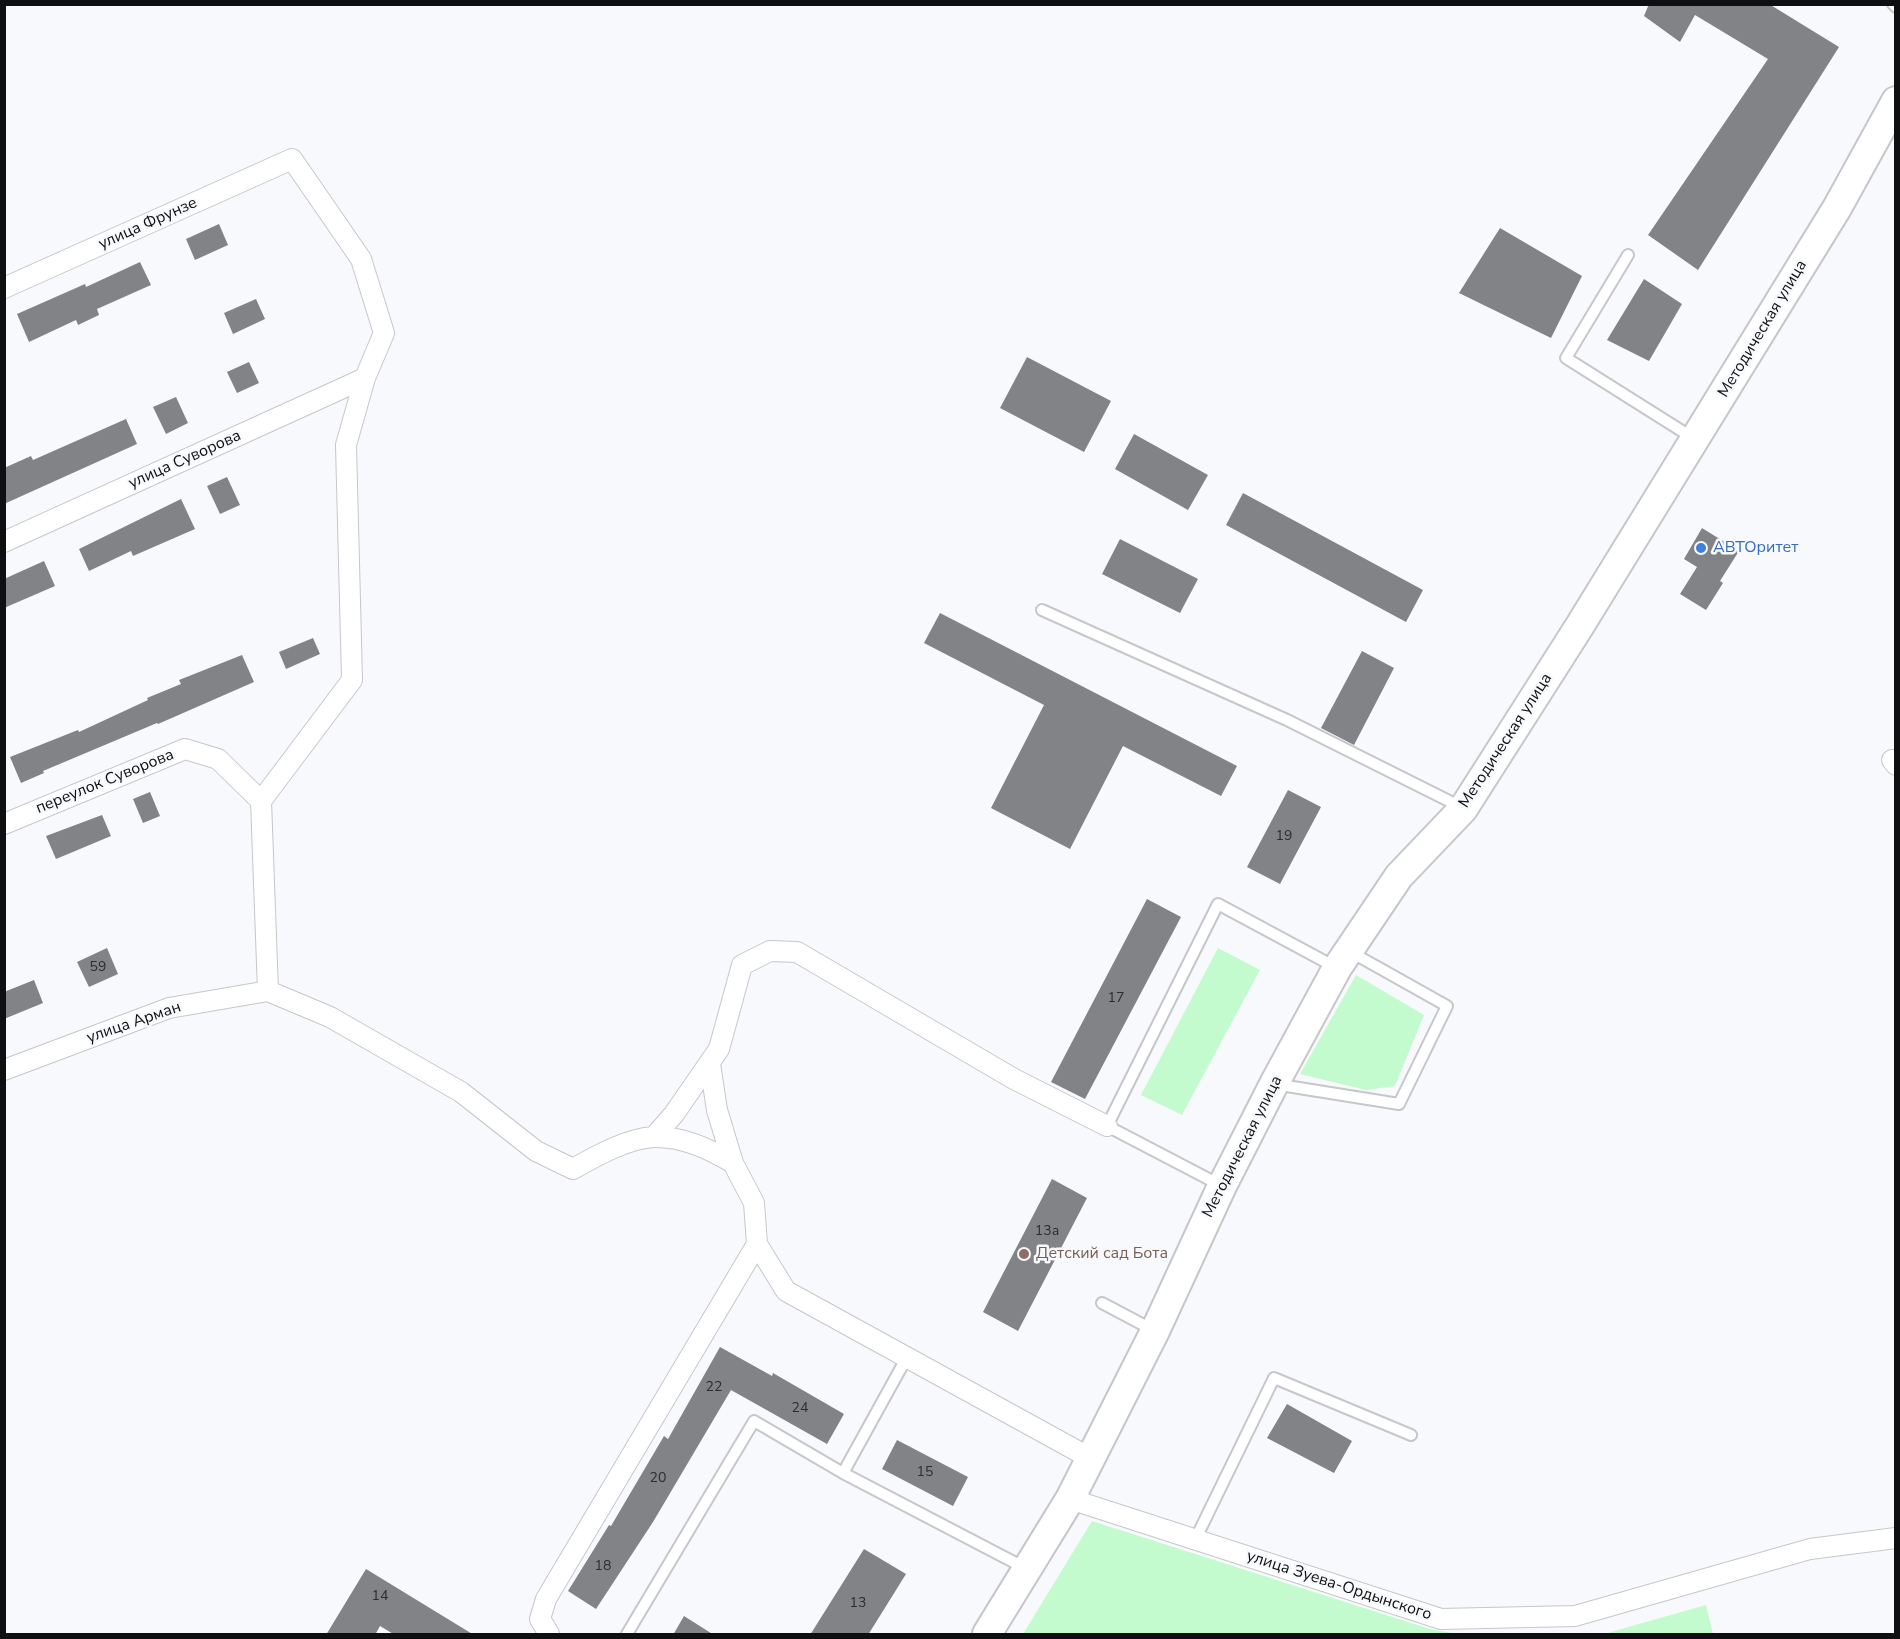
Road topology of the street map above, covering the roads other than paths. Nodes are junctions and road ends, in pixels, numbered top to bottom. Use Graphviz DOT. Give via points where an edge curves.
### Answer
graph roads {
  1 [pos="1896,101"];
  2 [pos="1628,255"];
  3 [pos="4,288"];
  4 [pos="365,378"];
  5 [pos="1695,440"];
  6 [pos="4,542"];
  7 [pos="1042,610"];
  8 [pos="261,801"];
  9 [pos="1463,808"];
  10 [pos="4,824"];
  11 [pos="1342,959"];
  12 [pos="268,991"];
  13 [pos="710,1064"];
  14 [pos="4,1070"];
  15 [pos="1274,1084"];
  16 [pos="1107,1126"];
  17 [pos="654,1137"];
  18 [pos="733,1162"];
  19 [pos="1222,1186"];
  20 [pos="757,1244"];
  21 [pos="1102,1303"];
  22 [pos="1155,1331"];
  23 [pos="907,1358"];
  24 [pos="1411,1435"];
  25 [pos="1090,1458"];
  26 [pos="843,1473"];
  27 [pos="1070,1499"];
  28 [pos="1896,1538"];
  29 [pos="1195,1540"];
  30 [pos="1028,1569"];
  31 [pos="549,1635"];
  32 [pos="627,1635"];
  33 [pos="987,1635"];
  1 -- 5 [label="main road, Методическая улица" via="1837,208"];
  2 -- 5 [label="lane" via="1566,358"];
  3 -- 4 [label="street, улица Фрунзе" via="292,159 361,259 384,333"];
  4 -- 6 [label="street, улица Суворова"];
  4 -- 8 [label="street" via="346,445 352,680"];
  5 -- 9 [label="main road, Методическая улица"];
  7 -- 9 [label="lane" via="1287,720"];
  8 -- 10 [label="street, переулок Суворова" via="218,759 185,749"];
  8 -- 12 [label="street"];
  9 -- 11 [label="main road, Методическая улица" via="1399,876"];
  11 -- 15 [label="main road, Методическая улица"];
  11 -- 15 [label="lane" via="1447,1006 1399,1104"];
  11 -- 16 [label="lane" via="1218,904"];
  12 -- 14 [label="street, улица Арман" via="169,1008"];
  12 -- 17 [label="street" via="330,1017 461,1092 536,1151 573,1168 605,1152"];
  13 -- 16 [label="street" via="719,1049 742,965 770,951 797,952 1014,1079"];
  13 -- 17 [label="street"];
  13 -- 18 [label="street" via="717,1110"];
  15 -- 19 [label="main road, Методическая улица"];
  16 -- 19 [label="lane"];
  17 -- 18 [label="street" via="685,1141"];
  18 -- 20 [label="street" via="754,1203"];
  19 -- 22 [label="main road, Методическая улица"];
  20 -- 23 [label="street" via="786,1291"];
  20 -- 31 [label="street" via="546,1599 540,1619"];
  21 -- 22 [label="lane"];
  22 -- 25 [label="main road, Методическая улица"];
  23 -- 25 [label="street"];
  23 -- 26 [label="lane"];
  24 -- 29 [label="lane" via="1274,1378"];
  25 -- 27 [label="main road, Методическая улица"];
  26 -- 30 [label="lane"];
  26 -- 32 [label="lane" via="754,1421"];
  27 -- 29 [label="street, улица Зуева-Ордынского"];
  27 -- 30 [label="main road, Методическая улица"];
  28 -- 29 [label="street, улица Зуева-Ордынского" via="1810,1549 1575,1616 1441,1619"];
  30 -- 33 [label="main road, Методическая улица"];
}
